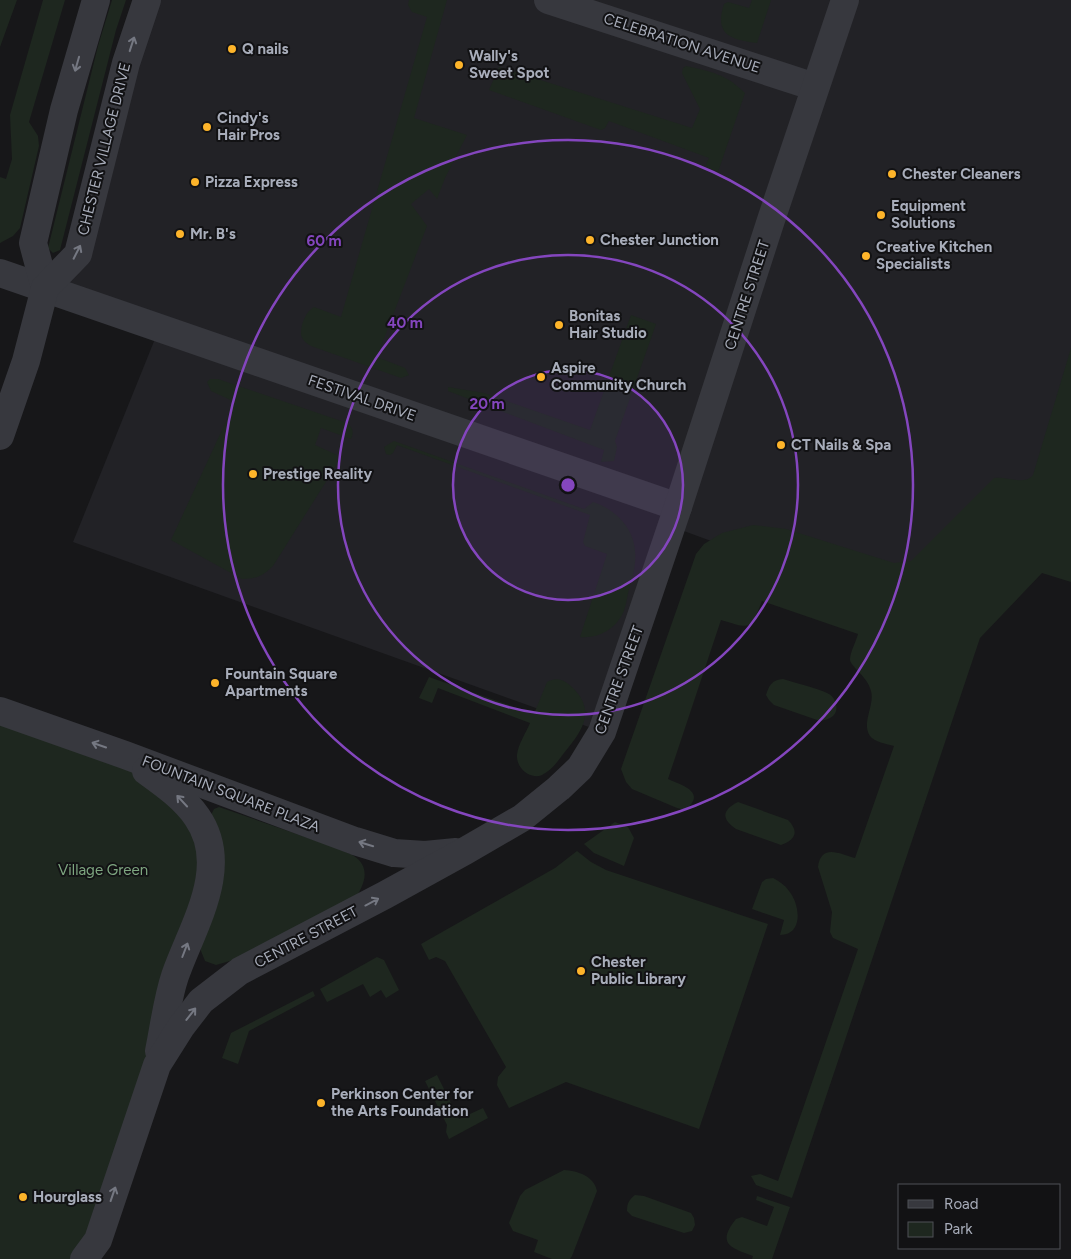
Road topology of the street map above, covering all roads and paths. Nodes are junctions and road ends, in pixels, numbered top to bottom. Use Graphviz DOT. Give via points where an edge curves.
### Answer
graph roads {
  1 [pos="96,0"];
  2 [pos="146,0"];
  3 [pos="548,0"];
  4 [pos="845,0"];
  5 [pos="815,87"];
  6 [pos="0,273"];
  7 [pos="45,288"];
  8 [pos="0,436"];
  9 [pos="678,507"];
  10 [pos="0,710"];
  11 [pos="125,754"];
  12 [pos="466,851"];
  13 [pos="157,1065"];
  14 [pos="94,1253"];
  1 -- 7 [label="street, CHESTER VILLAGE DRIVE, one-way" via="64,110 33,243"];
  7 -- 2 [label="street, CHESTER VILLAGE DRIVE, one-way" via="78,254 126,63"];
  3 -- 5 [label="street, CELEBRATION AVENUE"];
  4 -- 5 [label="street, CENTRE STREET"];
  5 -- 9 [label="street, CENTRE STREET"];
  6 -- 7 [label="street, FESTIVAL DRIVE"];
  7 -- 8 [label="street, CHESTER VILLAGE DRIVE" via="26,361"];
  7 -- 9 [label="street, FESTIVAL DRIVE"];
  9 -- 12 [label="street, CENTRE STREET" via="602,732 580,768 522,818"];
  11 -- 10 [label="street, FOUNTAIN SQUARE PLAZA, one-way"];
  12 -- 11 [label="street, FOUNTAIN SQUARE PLAZA, one-way" via="425,856 394,853"];
  13 -- 11 [label="street, one-way" via="174,978 208,889 212,863 208,839 197,817 175,793"];
  13 -- 12 [label="street, CENTRE STREET, one-way" via="201,1002 240,971"];
  14 -- 13 [label="street, CENTRE STREET, one-way"];
}
